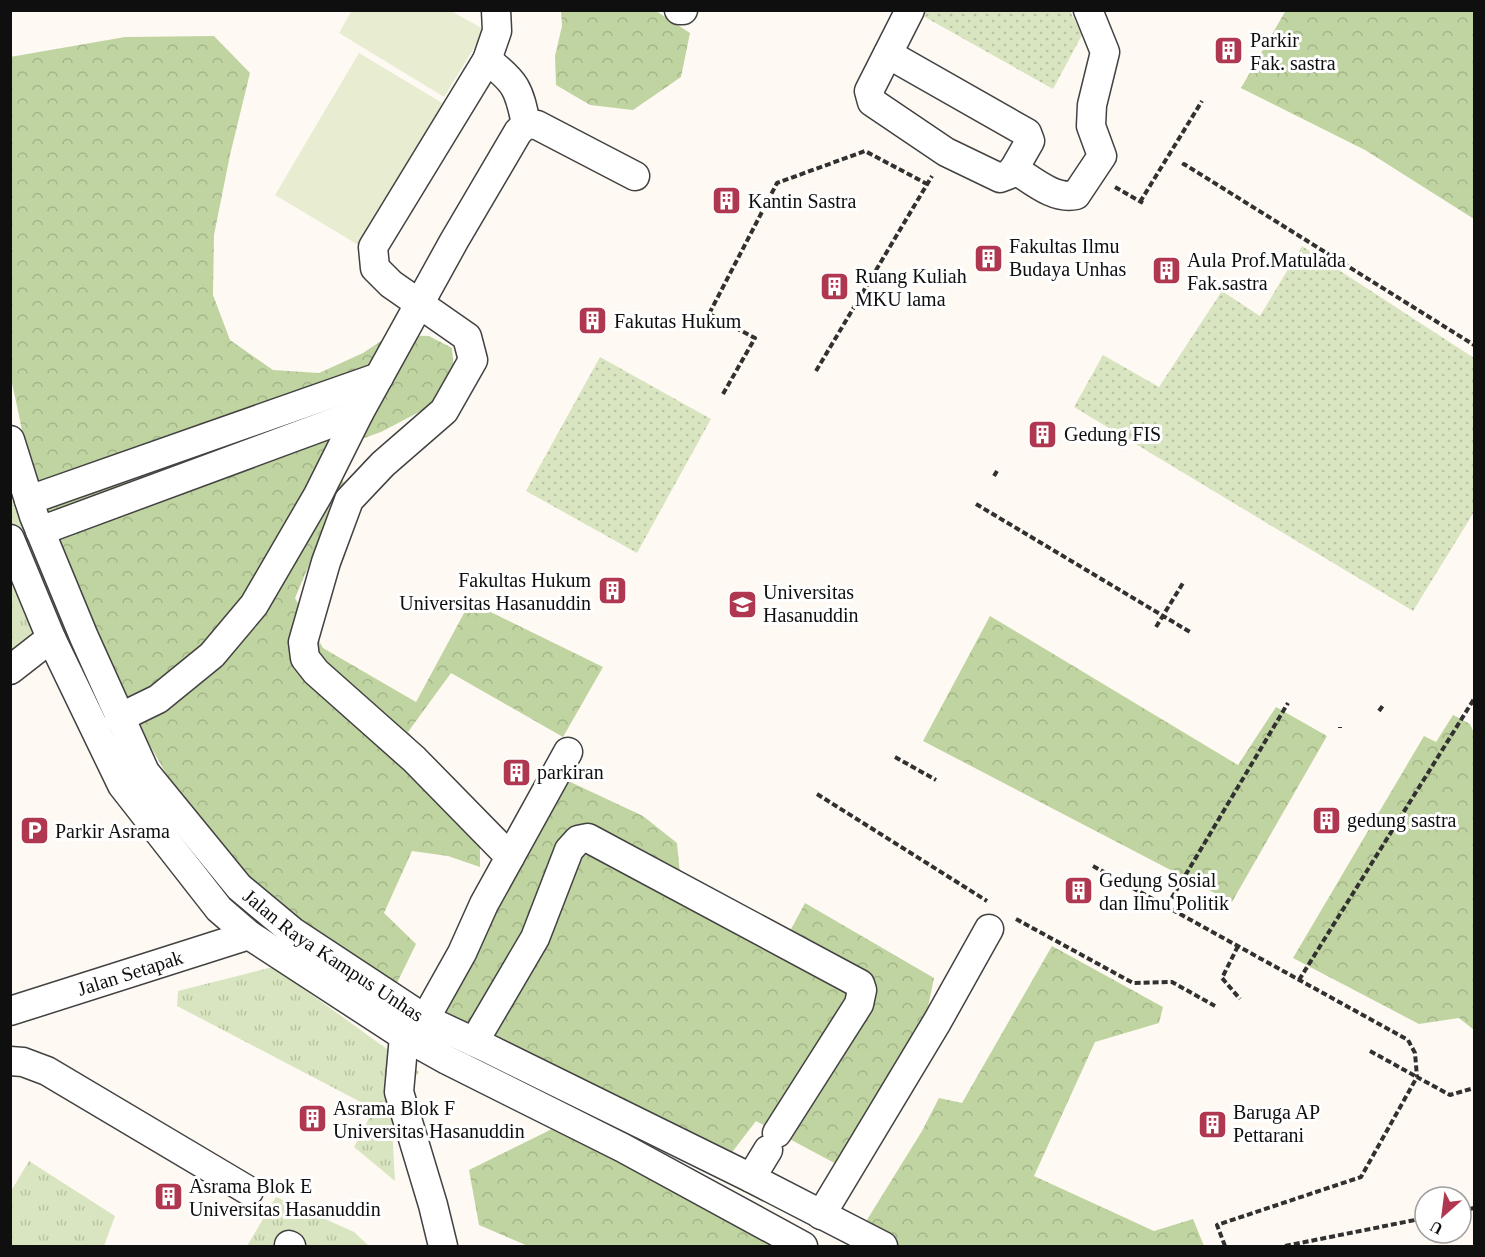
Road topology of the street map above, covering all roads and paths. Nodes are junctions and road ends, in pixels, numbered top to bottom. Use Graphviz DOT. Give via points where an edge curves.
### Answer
graph roads {
  1 [pos="496,10"];
  2 [pos="910,10"];
  3 [pos="1088,10"];
  4 [pos="888,54"];
  5 [pos="487,60"];
  6 [pos="1202,101"];
  7 [pos="526,124"];
  8 [pos="946,152"];
  9 [pos="1183,166"];
  10 [pos="1014,170"];
  11 [pos="635,176"];
  12 [pos="927,184"];
  13 [pos="1140,202"];
  14 [pos="419,304"];
  15 [pos="1474,345"];
  16 [pos="816,371"];
  17 [pos="379,377"];
  18 [pos="723,394"];
  19 [pos="359,413"];
  20 [pos="10,440"];
  21 [pos="29,500"];
  22 [pos="976,504"];
  23 [pos="39,531"];
  24 [pos="10,539"];
  25 [pos="1183,584"];
  26 [pos="1164,615"];
  27 [pos="1156,627"];
  28 [pos="1190,632"];
  29 [pos="51,638"];
  30 [pos="10,670"];
  31 [pos="1474,699"];
  32 [pos="1288,703"];
  33 [pos="1383,704"];
  34 [pos="1379,711"];
  35 [pos="119,718"];
  36 [pos="568,752"];
  37 [pos="895,757"];
  38 [pos="936,780"];
  39 [pos="510,857"];
  40 [pos="1093,866"];
  41 [pos="1167,906"];
  42 [pos="989,929"];
  43 [pos="249,935"];
  44 [pos="1238,946"];
  45 [pos="336,977"];
  46 [pos="1299,980"];
  47 [pos="1172,982"];
  48 [pos="1240,999"];
  49 [pos="1215,1006"];
  50 [pos="10,1011"];
  51 [pos="415,1028"];
  52 [pos="474,1042"];
  53 [pos="1370,1051"];
  54 [pos="10,1060"];
  55 [pos="1417,1077"];
  56 [pos="1474,1088"];
  57 [pos="752,1178"];
  58 [pos="249,1191"];
  59 [pos="821,1215"];
  60 [pos="1413,1220"];
  61 [pos="443,1246"];
  62 [pos="803,1246"];
  63 [pos="883,1246"];
  64 [pos="1225,1246"];
  65 [pos="1285,1246"];
  1 -- 5 [label="street" via="497,31"];
  2 -- 4 [label="street"];
  3 -- 10 [label="street" via="1105,52 1091,126 1102,156 1076,195 1067,197 1056,195"];
  4 -- 8 [label="street" via="869,91 872,102"];
  4 -- 10 [label="street" via="1028,134 1030,141"];
  5 -- 7 [label="street" via="508,76 521,97"];
  5 -- 14 [label="street" via="374,247 375,268"];
  6 -- 13 [label="path"];
  7 -- 11 [label="street" via="537,125"];
  7 -- 14 [label="street" via="504,155"];
  8 -- 10 [label="street" via="1000,178"];
  8 -- 12 [label="path"];
  9 -- 15 [label="path"];
  12 -- 16 [label="path"];
  12 -- 18 [label="path" via="865,151 777,183 709,314 755,338"];
  14 -- 17 [label="street"];
  14 -- 39 [label="street" via="466,337 473,360 444,411 383,464 349,500 316,595 303,650 316,672 414,759"];
  17 -- 19 [label="street"];
  17 -- 21 [label="street"];
  19 -- 23 [label="street"];
  19 -- 35 [label="street" via="318,495 254,605 212,655 158,699"];
  20 -- 21 [label="street, Jalan Raya Kampus Unhas"];
  21 -- 23 [label="street, Jalan Raya Kampus Unhas"];
  22 -- 26 [label="path"];
  23 -- 35 [label="street, Jalan Raya Kampus Unhas"];
  24 -- 29 [label="street, Jalan Raya Kampus Unhas"];
  25 -- 26 [label="path"];
  26 -- 27 [label="path"];
  26 -- 28 [label="path"];
  29 -- 30 [label="street"];
  29 -- 43 [label="street, Jalan Raya Kampus Unhas" via="122,785 219,909"];
  31 -- 46 [label="path"];
  32 -- 41 [label="path"];
  33 -- 34 [label="path"];
  35 -- 45 [label="street, Jalan Raya Kampus Unhas" via="145,772 239,887 293,932"];
  36 -- 39 [label="street"];
  37 -- 38 [label="path"];
  39 -- 51 [label="street" via="462,953"];
  40 -- 41 [label="path"];
  41 -- 44 [label="path"];
  42 -- 59 [label="street"];
  43 -- 45 [label="street, Jalan Raya Kampus Unhas"];
  43 -- 50 [label="street, Jalan Setapak"];
  44 -- 46 [label="path"];
  44 -- 48 [label="path" via="1221,978"];
  45 -- 51 [label="street, Jalan Raya Kampus Unhas"];
  46 -- 55 [label="path" via="1408,1040"];
  47 -- 49 [label="path"];
  51 -- 52 [label="street, Jalan Raya Kampus Unhas"];
  51 -- 61 [label="street, Jalan Raya Kampus Unhas" via="399,1092"];
  51 -- 62 [label="street, Jalan Raya Kampus Unhas" via="494,1084 623,1148"];
  52 -- 57 [label="street, Jalan Raya Kampus Unhas"];
  52 -- 57 [label="street" via="535,938 569,850 578,840 588,838 860,984 860,1004"];
  53 -- 55 [label="path"];
  54 -- 58 [label="street" via="47,1071"];
  55 -- 56 [label="path" via="1450,1095"];
  55 -- 64 [label="path" via="1361,1177 1217,1225"];
  57 -- 59 [label="street, Jalan Raya Kampus Unhas"];
  59 -- 63 [label="street, Jalan Raya Kampus Unhas"];
  60 -- 65 [label="path"];
}
